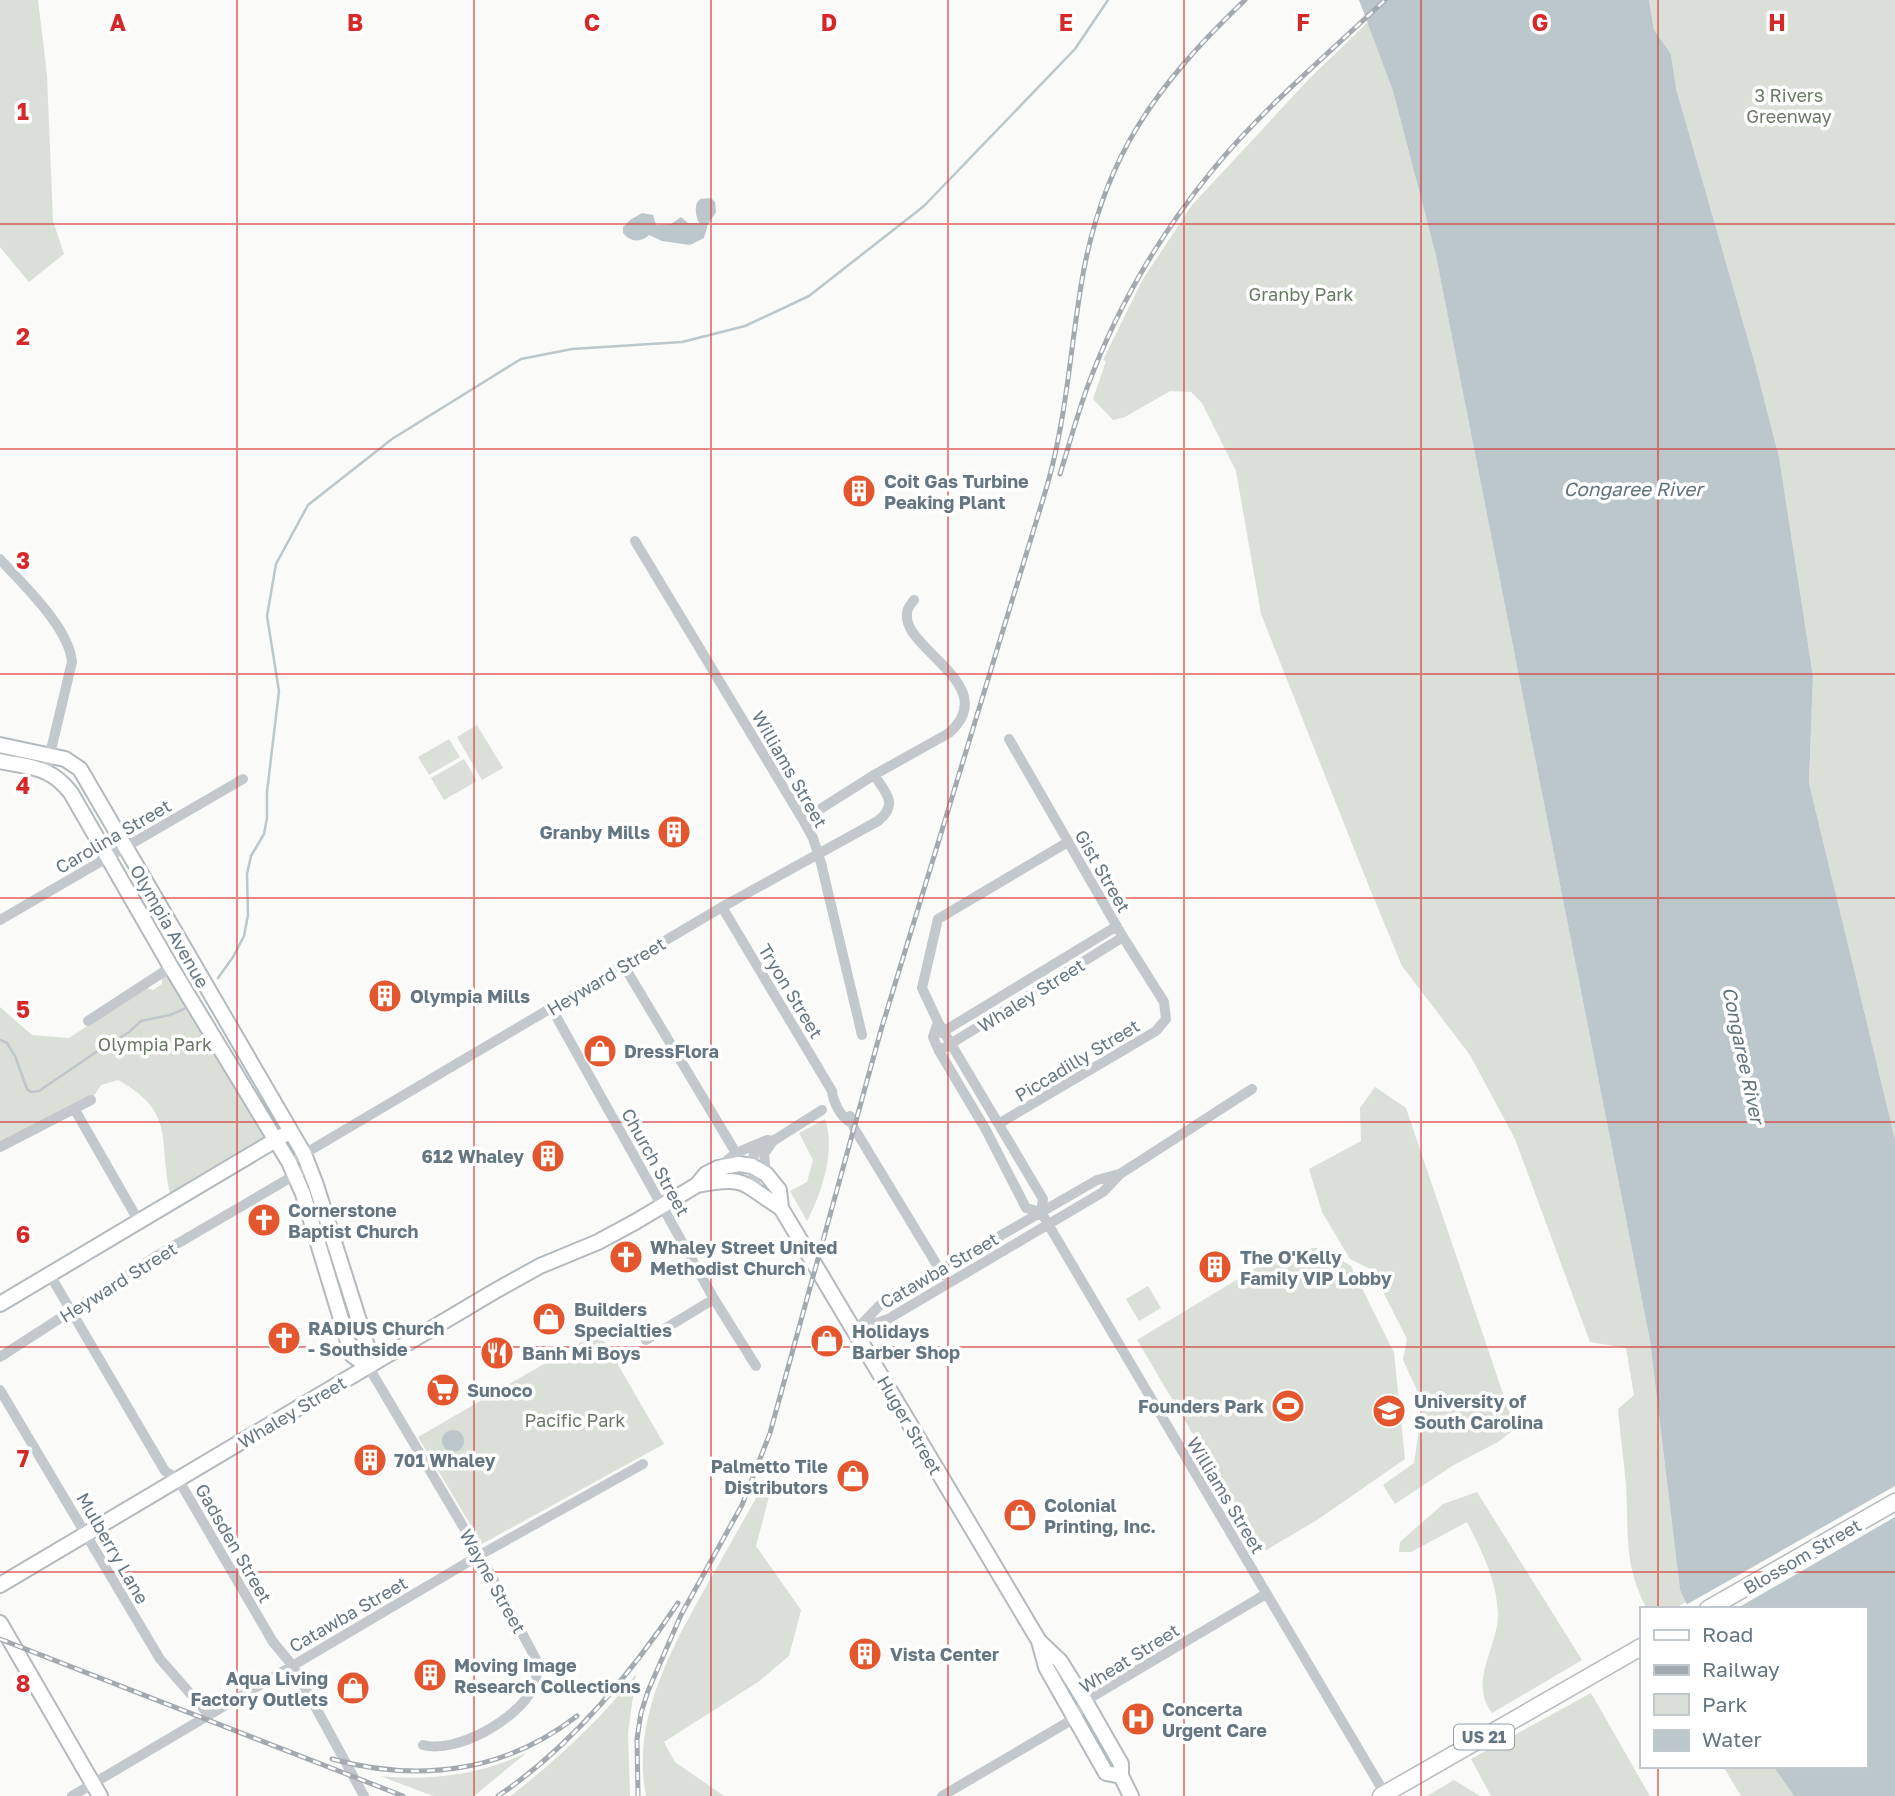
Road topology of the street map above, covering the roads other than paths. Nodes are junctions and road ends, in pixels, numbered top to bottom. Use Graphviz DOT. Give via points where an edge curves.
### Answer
graph roads {
  1 [pos="635,541"];
  2 [pos="0,559"];
  3 [pos="914,600"];
  4 [pos="1009,739"];
  5 [pos="0,745"];
  6 [pos="0,761"];
  7 [pos="48,763"];
  8 [pos="874,775"];
  9 [pos="243,779"];
  10 [pos="803,820"];
  11 [pos="1068,842"];
  12 [pos="125,847"];
  13 [pos="819,854"];
  14 [pos="108,857"];
  15 [pos="722,907"];
  16 [pos="0,920"];
  17 [pos="1117,926"];
  18 [pos="1123,937"];
  19 [pos="624,966"];
  20 [pos="171,967"];
  21 [pos="552,1009"];
  22 [pos="1166,1018"];
  23 [pos="88,1021"];
  24 [pos="941,1026"];
  25 [pos="862,1035"];
  26 [pos="953,1044"];
  27 [pos="939,1051"];
  28 [pos="1252,1089"];
  29 [pos="91,1100"];
  30 [pos="75,1110"];
  31 [pos="822,1110"];
  32 [pos="1000,1124"];
  33 [pos="291,1130"];
  34 [pos="275,1139"];
  35 [pos="773,1141"];
  36 [pos="760,1143"];
  37 [pos="0,1147"];
  38 [pos="736,1153"];
  39 [pos="307,1160"];
  40 [pos="752,1166"];
  41 [pos="292,1168"];
  42 [pos="718,1168"];
  43 [pos="766,1174"];
  44 [pos="1120,1174"];
  45 [pos="697,1185"];
  46 [pos="757,1190"];
  47 [pos="662,1206"];
  48 [pos="781,1208"];
  49 [pos="1041,1212"];
  50 [pos="138,1220"];
  51 [pos="1048,1224"];
  52 [pos="940,1270"];
  53 [pos="50,1275"];
  54 [pos="948,1283"];
  55 [pos="714,1299"];
  56 [pos="0,1304"];
  57 [pos="71,1311"];
  58 [pos="855,1331"];
  59 [pos="646,1340"];
  60 [pos="0,1357"];
  61 [pos="368,1366"];
  62 [pos="756,1366"];
  63 [pos="0,1390"];
  64 [pos="643,1464"];
  65 [pos="178,1479"];
  66 [pos="1895,1502"];
  67 [pos="88,1534"];
  68 [pos="480,1555"];
  69 [pos="0,1585"];
  70 [pos="1266,1594"];
  71 [pos="1711,1607"];
  72 [pos="0,1623"];
  73 [pos="1039,1642"];
  74 [pos="1640,1648"];
  75 [pos="293,1665"];
  76 [pos="1084,1701"];
  77 [pos="209,1715"];
  78 [pos="1075,1718"];
  79 [pos="423,1745"];
  80 [pos="1121,1776"];
  81 [pos="97,1790"];
  82 [pos="1383,1795"];
  83 [pos="72,1796"];
  84 [pos="364,1796"];
  85 [pos="942,1796"];
  86 [pos="1131,1796"];
  1 -- 10 [label="street, Williams Street"];
  2 -- 7 [label="street" via="71,650"];
  3 -- 8 [label="street" via="908,609 911,630 946,668 966,703 949,733"];
  4 -- 11 [label="street, Gist Street"];
  5 -- 7 [label="main road, Olympia Avenue"];
  6 -- 7 [label="main road, Olympia Avenue"];
  7 -- 12 [label="main road, Olympia Avenue" via="65,759 80,769"];
  7 -- 14 [label="main road, Olympia Avenue"];
  8 -- 10 [label="street"];
  8 -- 13 [label="street, Heyward Street" via="887,796 887,814"];
  9 -- 12 [label="street, Carolina Street"];
  10 -- 13 [label="street, Williams Street"];
  11 -- 17 [label="street, Gist Street"];
  11 -- 24 [label="street" via="939,919 922,988"];
  12 -- 14 [label="street, Carolina Street"];
  12 -- 33 [label="main road, Olympia Avenue"];
  13 -- 15 [label="street, Heyward Street"];
  13 -- 25 [label="street, Williams Street"];
  14 -- 16 [label="street, Carolina Street"];
  14 -- 20 [label="main road, Olympia Avenue"];
  15 -- 19 [label="street, Heyward Street"];
  15 -- 52 [label="street, Tryon Street" via="832,1091 838,1093 850,1122"];
  17 -- 18 [label="street, Gist Street"];
  17 -- 24 [label="street, Whaley Street"];
  18 -- 22 [label="street, Gist Street" via="1164,1002"];
  18 -- 26 [label="street, Whaley Street"];
  19 -- 21 [label="street, Heyward Street"];
  19 -- 38 [label="street"];
  20 -- 23 [label="street"];
  20 -- 34 [label="main road, Olympia Avenue"];
  21 -- 39 [label="street, Heyward Street"];
  21 -- 47 [label="street, Church Street"];
  22 -- 32 [label="street, Piccadilly Street" via="1156,1031"];
  24 -- 26 [label="street, Williams Street"];
  24 -- 27 [label="street, Williams Street" via="933,1037"];
  26 -- 27 [label="street, Whaley Street"];
  26 -- 32 [label="street, Williams Street"];
  27 -- 49 [label="street, Williams Street" via="1026,1208"];
  28 -- 44 [label="street, Catawba Street"];
  29 -- 30 [label="street"];
  30 -- 37 [label="street"];
  30 -- 50 [label="street"];
  31 -- 35 [label="street, Whaley Street"];
  32 -- 49 [label="street, Williams Street" via="1044,1199"];
  33 -- 34 [label="main road"];
  33 -- 39 [label="main road, Olympia Avenue"];
  34 -- 41 [label="main road, Olympia Avenue"];
  34 -- 50 [label="main road"];
  35 -- 36 [label="street, Whaley Street"];
  35 -- 43 [label="street" via="764,1154"];
  36 -- 38 [label="street, Whaley Street"];
  36 -- 40 [label="street"];
  38 -- 42 [label="street, Whaley Street"];
  39 -- 41 [label="street, Heyward Street"];
  39 -- 61 [label="main road, Wayne Street" via="367,1346"];
  40 -- 42 [label="main road" via="732,1163"];
  40 -- 43 [label="main road"];
  40 -- 46 [label="street"];
  41 -- 57 [label="street, Heyward Street"];
  41 -- 61 [label="main road, Wayne Street" via="352,1354"];
  42 -- 45 [label="main road, Whaley Street"];
  43 -- 48 [label="main road" via="779,1190"];
  44 -- 49 [label="street, Catawba Street" via="1097,1180"];
  44 -- 51 [label="street, Catawba Street" via="1103,1192"];
  45 -- 46 [label="main road, Whaley Street" via="736,1181"];
  45 -- 47 [label="main road, Whaley Street"];
  46 -- 48 [label="main road, Whaley Street"];
  47 -- 55 [label="street, Church Street"];
  47 -- 61 [label="main road, Whaley Street" via="521,1276"];
  48 -- 58 [label="main road, Huger Street"];
  49 -- 51 [label="street, Williams Street"];
  49 -- 52 [label="street, Catawba Street"];
  50 -- 53 [label="main road"];
  51 -- 54 [label="street, Catawba Street"];
  51 -- 70 [label="street, Williams Street"];
  52 -- 54 [label="street, Tryon Street"];
  52 -- 58 [label="street, Catawba Street" via="880,1305"];
  53 -- 56 [label="main road"];
  53 -- 57 [label="street, Gadsden Street"];
  54 -- 58 [label="street, Catawba Street" via="888,1319"];
  55 -- 59 [label="street"];
  55 -- 62 [label="street, Church Street"];
  57 -- 60 [label="street, Heyward Street"];
  57 -- 65 [label="street, Gadsden Street" via="165,1471"];
  58 -- 73 [label="main road, Huger Street"];
  61 -- 65 [label="main road, Whaley Street"];
  61 -- 68 [label="street, Wayne Street"];
  63 -- 67 [label="street, Mulberry Lane"];
  64 -- 68 [label="street, Catawba Street"];
  65 -- 67 [label="main road, Whaley Street"];
  65 -- 75 [label="street, Gadsden Street" via="273,1642"];
  66 -- 71 [label="main road, Blossom Street"];
  67 -- 69 [label="main road, Whaley Street"];
  67 -- 77 [label="street, Mulberry Lane" via="160,1658"];
  68 -- 75 [label="street, Catawba Street"];
  68 -- 79 [label="street, Wayne Street" via="537,1661 533,1689 518,1709 466,1740 435,1748"];
  70 -- 76 [label="street, Wheat Street"];
  70 -- 82 [label="street, Williams Street"];
  72 -- 81 [label="main road"];
  73 -- 76 [label="main road, Huger Street" via="1060,1661"];
  73 -- 78 [label="main road, Huger Street" via="1046,1667"];
  74 -- 82 [label="main road, US 21"];
  75 -- 77 [label="street, Catawba Street"];
  75 -- 84 [label="street, Gadsden Street"];
  76 -- 78 [label="street, Wheat Street"];
  76 -- 80 [label="main road, Huger Street" via="1121,1764"];
  77 -- 81 [label="street, Catawba Street"];
  78 -- 80 [label="main road, Huger Street" via="1106,1773"];
  78 -- 85 [label="street, Wheat Street"];
  80 -- 86 [label="main road, Huger Street"];
  81 -- 83 [label="street, Catawba Street"];
}
